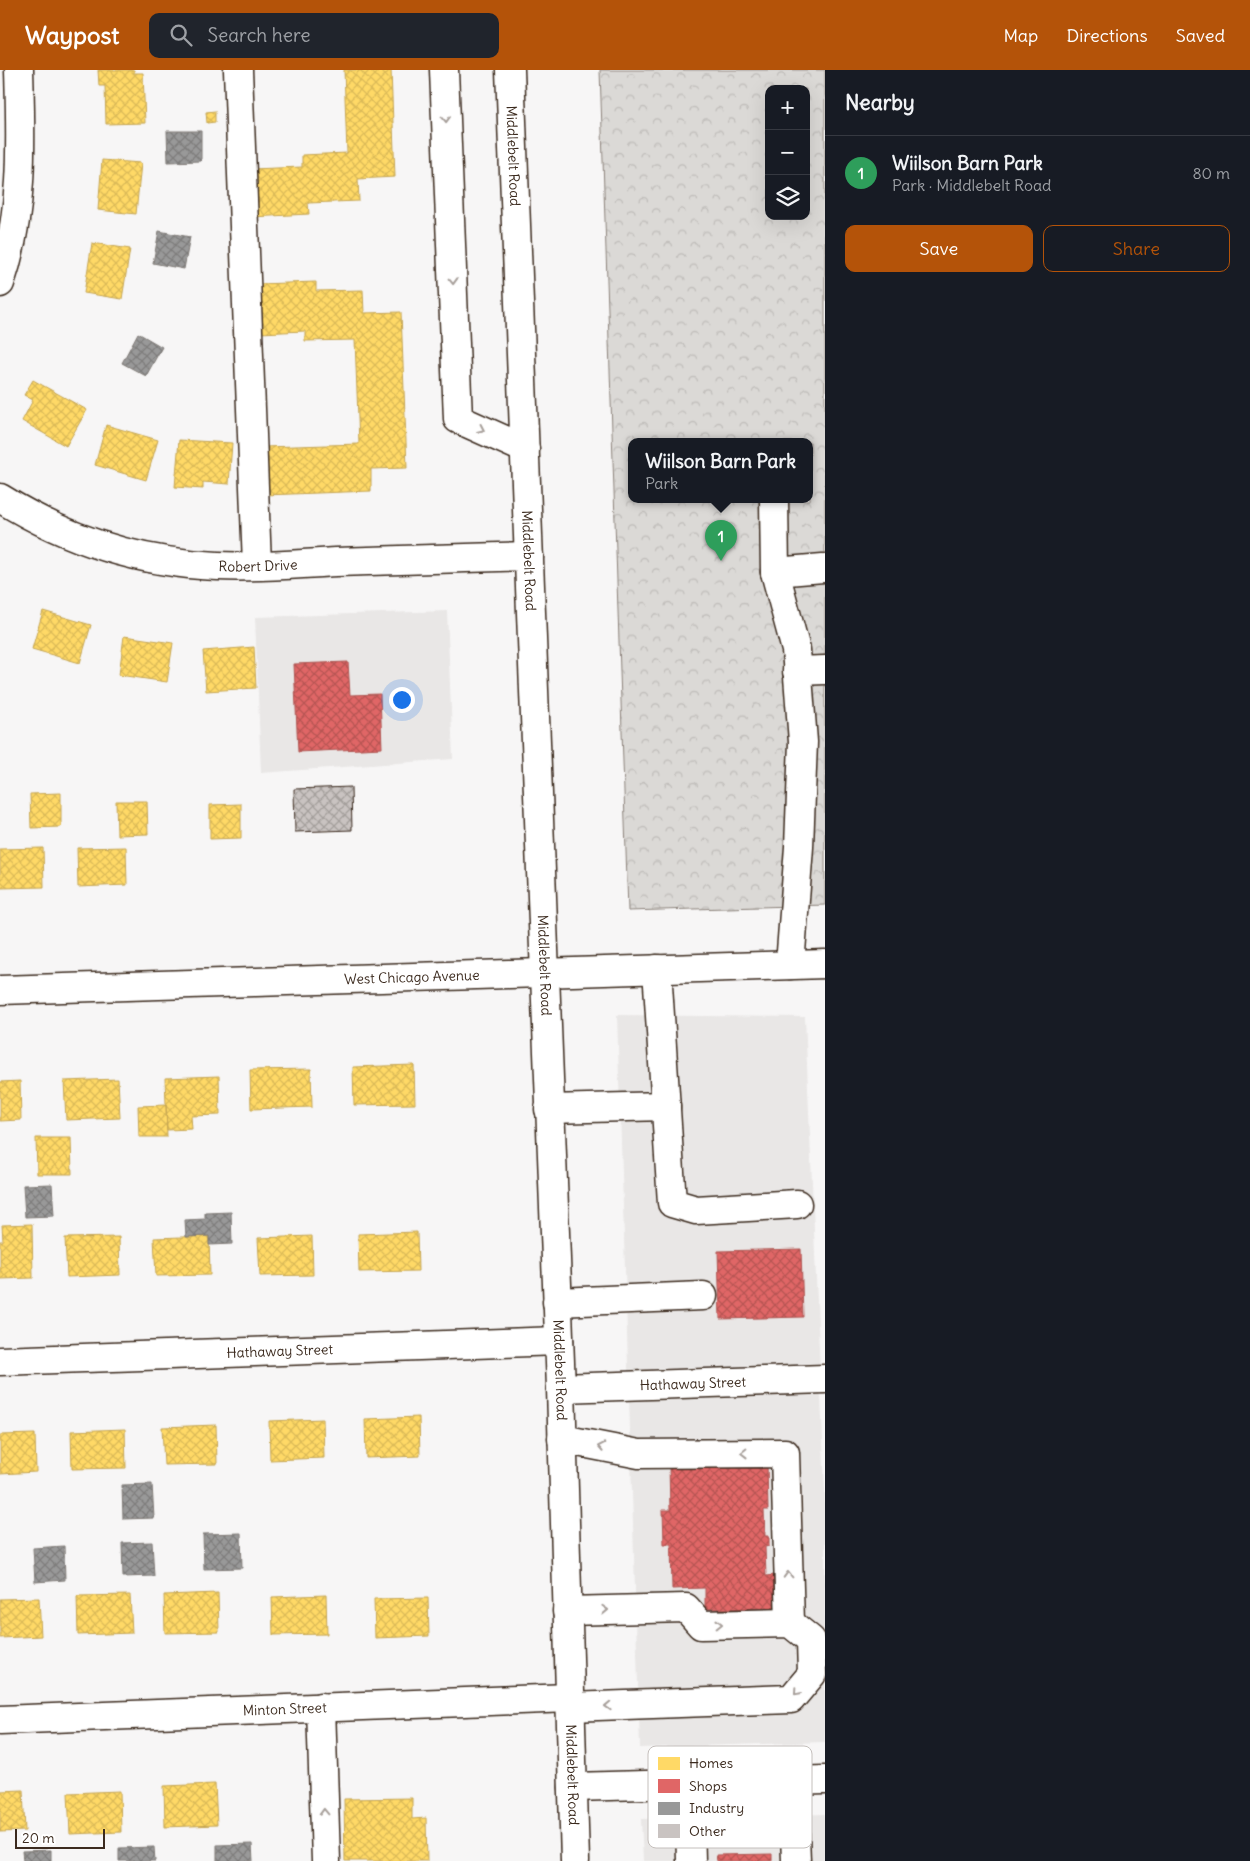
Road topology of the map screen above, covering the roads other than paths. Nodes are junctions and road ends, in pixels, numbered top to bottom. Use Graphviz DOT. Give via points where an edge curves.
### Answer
graph roads {
  1 [pos="19,70"];
  2 [pos="238,70"];
  3 [pos="444,70"];
  4 [pos="510,70"];
  5 [pos="0,282"];
  6 [pos="525,449"];
  7 [pos="0,498"];
  8 [pos="774,503"];
  9 [pos="529,556"];
  10 [pos="257,565"];
  11 [pos="823,568"];
  12 [pos="775,572"];
  13 [pos="825,670"];
  14 [pos="797,671"];
  15 [pos="825,964"];
  16 [pos="790,965"];
  17 [pos="657,969"];
  18 [pos="544,973"];
  19 [pos="0,990"];
  20 [pos="666,1106"];
  21 [pos="549,1110"];
  22 [pos="797,1204"];
  23 [pos="703,1296"];
  24 [pos="557,1302"];
  25 [pos="559,1340"];
  26 [pos="0,1361"];
  27 [pos="825,1379"];
  28 [pos="561,1388"];
  29 [pos="562,1439"];
  30 [pos="567,1611"];
  31 [pos="790,1623"];
  32 [pos="570,1703"];
  33 [pos="321,1707"];
  34 [pos="0,1720"];
  35 [pos="812,1780"];
  36 [pos="825,1780"];
  37 [pos="648,1785"];
  38 [pos="573,1787"];
  39 [pos="691,1848"];
  40 [pos="796,1848"];
  41 [pos="326,1861"];
  42 [pos="575,1861"];
  43 [pos="691,1861"];
  44 [pos="796,1861"];
  1 -- 5 [label="street" via="20,181 11,242"];
  2 -- 10 [label="street"];
  3 -- 6 [label="street, one-way" via="458,419"];
  4 -- 6 [label="street, Middlebelt Road"];
  6 -- 9 [label="street, Middlebelt Road"];
  7 -- 10 [label="street, Robert Drive" via="29,516 73,536 119,552 167,562"];
  8 -- 12 [label="street"];
  9 -- 10 [label="street, Robert Drive"];
  9 -- 18 [label="street, Middlebelt Road"];
  11 -- 12 [label="street"];
  12 -- 14 [label="street" via="796,650"];
  13 -- 14 [label="street"];
  14 -- 16 [label="street" via="803,746"];
  15 -- 16 [label="street, West Chicago Avenue"];
  16 -- 17 [label="street, West Chicago Avenue"];
  17 -- 18 [label="street, West Chicago Avenue"];
  17 -- 20 [label="street"];
  18 -- 19 [label="street, West Chicago Avenue"];
  18 -- 21 [label="street, Middlebelt Road"];
  20 -- 21 [label="street"];
  20 -- 22 [label="street" via="672,1203 696,1210"];
  21 -- 24 [label="street, Middlebelt Road"];
  23 -- 24 [label="street"];
  24 -- 25 [label="street, Middlebelt Road"];
  25 -- 26 [label="street, Hathaway Street"];
  25 -- 28 [label="street, Middlebelt Road"];
  27 -- 28 [label="street, Hathaway Street"];
  28 -- 29 [label="street, Middlebelt Road"];
  29 -- 30 [label="street, Middlebelt Road"];
  31 -- 29 [label="street, one-way" via="785,1453 639,1454"];
  30 -- 31 [label="street, one-way" via="686,1608 702,1625"];
  30 -- 32 [label="street, Middlebelt Road"];
  31 -- 32 [label="street, Minton Street, one-way" via="811,1640 812,1674 791,1699"];
  32 -- 33 [label="street, Minton Street"];
  32 -- 38 [label="street, Middlebelt Road"];
  33 -- 34 [label="street, Minton Street"];
  41 -- 33 [label="street, one-way"];
  35 -- 36 [label="street"];
  37 -- 38 [label="street"];
  38 -- 42 [label="street, Middlebelt Road"];
  39 -- 43 [label="street"];
  40 -- 44 [label="street"];
}
